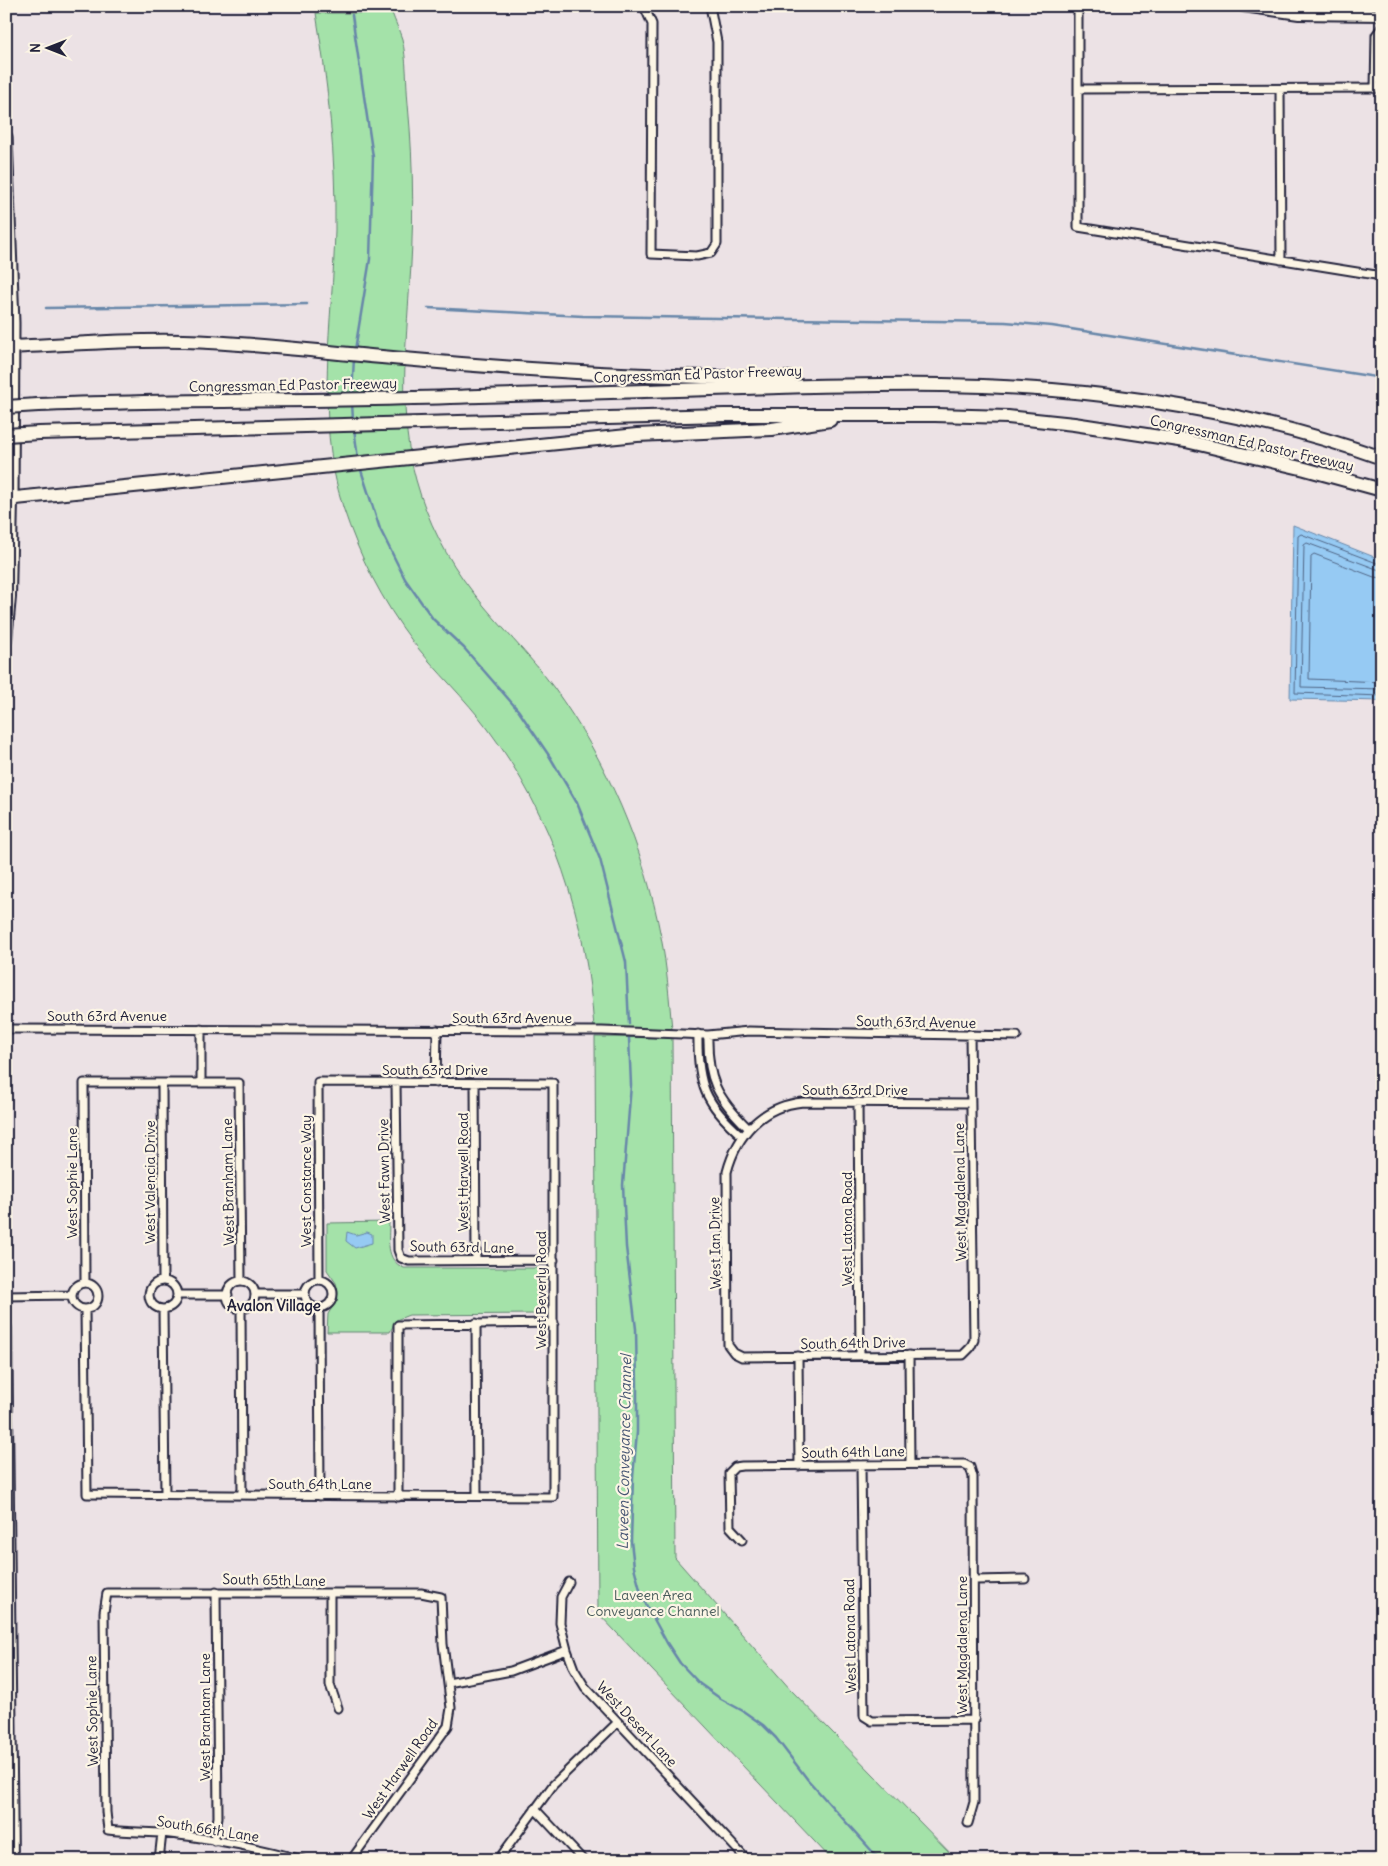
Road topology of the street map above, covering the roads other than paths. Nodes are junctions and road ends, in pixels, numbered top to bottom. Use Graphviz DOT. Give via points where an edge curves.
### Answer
graph roads {
  1 [pos="644,6"];
  2 [pos="710,6"];
  3 [pos="1075,6"];
  4 [pos="1243,6"];
  5 [pos="1382,15"];
  6 [pos="1382,27"];
  7 [pos="1280,88"];
  8 [pos="1379,88"];
  9 [pos="1078,89"];
  10 [pos="6,137"];
  11 [pos="7,170"];
  12 [pos="1281,260"];
  13 [pos="1382,276"];
  14 [pos="10,347"];
  15 [pos="855,384"];
  16 [pos="6,407"];
  17 [pos="857,414"];
  18 [pos="6,435"];
  19 [pos="1332,441"];
  20 [pos="1382,451"];
  21 [pos="1382,458"];
  22 [pos="1342,479"];
  23 [pos="1382,490"];
  24 [pos="9,499"];
  25 [pos="1382,500"];
  26 [pos="6,640"];
  27 [pos="6,1029"];
  28 [pos="201,1029"];
  29 [pos="437,1030"];
  30 [pos="698,1034"];
  31 [pos="970,1034"];
  32 [pos="708,1035"];
  33 [pos="1017,1036"];
  34 [pos="318,1082"];
  35 [pos="396,1082"];
  36 [pos="162,1083"];
  37 [pos="201,1083"];
  38 [pos="436,1083"];
  39 [pos="474,1083"];
  40 [pos="553,1083"];
  41 [pos="858,1102"];
  42 [pos="971,1103"];
  43 [pos="748,1128"];
  44 [pos="742,1136"];
  45 [pos="401,1258"];
  46 [pos="476,1260"];
  47 [pos="554,1260"];
  48 [pos="319,1280"];
  49 [pos="163,1281"];
  50 [pos="241,1281"];
  51 [pos="85,1282"];
  52 [pos="255,1294"];
  53 [pos="305,1294"];
  54 [pos="72,1295"];
  55 [pos="177,1295"];
  56 [pos="228,1295"];
  57 [pos="6,1296"];
  58 [pos="319,1308"];
  59 [pos="85,1309"];
  60 [pos="163,1309"];
  61 [pos="242,1309"];
  62 [pos="554,1322"];
  63 [pos="476,1323"];
  64 [pos="6,1328"];
  65 [pos="970,1348"];
  66 [pos="734,1352"];
  67 [pos="860,1355"];
  68 [pos="910,1355"];
  69 [pos="798,1356"];
  70 [pos="910,1464"];
  71 [pos="861,1465"];
  72 [pos="799,1466"];
  73 [pos="970,1467"];
  74 [pos="165,1494"];
  75 [pos="242,1496"];
  76 [pos="320,1496"];
  77 [pos="477,1496"];
  78 [pos="553,1496"];
  79 [pos="398,1497"];
  80 [pos="742,1540"];
  81 [pos="8,1557"];
  82 [pos="1025,1579"];
  83 [pos="974,1580"];
  84 [pos="568,1582"];
  85 [pos="216,1592"];
  86 [pos="107,1593"];
  87 [pos="330,1593"];
  88 [pos="441,1597"];
  89 [pos="567,1650"];
  90 [pos="448,1683"];
  91 [pos="338,1708"];
  92 [pos="975,1720"];
  93 [pos="618,1722"];
  94 [pos="534,1809"];
  95 [pos="968,1823"];
  96 [pos="108,1830"];
  97 [pos="162,1833"];
  98 [pos="214,1841"];
  99 [pos="12,1860"];
  100 [pos="159,1860"];
  101 [pos="303,1860"];
  102 [pos="351,1860"];
  103 [pos="498,1860"];
  104 [pos="582,1860"];
  105 [pos="746,1860"];
  1 -- 2 [label="street" via="652,24 651,254 697,256 711,253 717,244 717,42"];
  3 -- 9 [label="street" via="1078,12"];
  4 -- 5 [label="main road" via="1299,14"];
  6 -- 8 [label="street" via="1376,35"];
  7 -- 8 [label="street"];
  7 -- 9 [label="street"];
  7 -- 12 [label="street"];
  9 -- 12 [label="street" via="1078,227"];
  10 -- 11 [label="main road"];
  11 -- 14 [label="main road"];
  12 -- 13 [label="street"];
  14 -- 15 [label="highway" via="182,341 264,345 580,373 814,378"];
  14 -- 24 [label="main road"];
  15 -- 16 [label="highway, Congressman Ed Pastor Freeway, bridge"];
  15 -- 19 [label="highway, Congressman Ed Pastor Freeway" via="1025,388 1126,398 1216,412"];
  17 -- 18 [label="highway, Congressman Ed Pastor Freeway, bridge" via="724,414"];
  17 -- 22 [label="highway, Congressman Ed Pastor Freeway" via="1008,417 1082,425 1186,441"];
  17 -- 24 [label="highway" via="772,429 637,435"];
  19 -- 20 [label="highway"];
  19 -- 21 [label="highway, Congressman Ed Pastor Freeway"];
  22 -- 23 [label="highway, Congressman Ed Pastor Freeway"];
  22 -- 25 [label="highway"];
  24 -- 26 [label="main road" via="10,597"];
  27 -- 28 [label="street, South 63rd Avenue"];
  28 -- 29 [label="street, South 63rd Avenue"];
  28 -- 37 [label="street"];
  29 -- 30 [label="street, South 63rd Avenue"];
  29 -- 38 [label="street"];
  30 -- 32 [label="street, South 63rd Avenue"];
  30 -- 44 [label="street" via="698,1055 706,1094 723,1120"];
  31 -- 32 [label="street, South 63rd Avenue" via="749,1031"];
  31 -- 33 [label="street, South 63rd Avenue"];
  31 -- 42 [label="street, West Magdalena Lane"];
  32 -- 43 [label="street" via="709,1060 716,1088 723,1102"];
  34 -- 35 [label="street, South 63rd Drive"];
  34 -- 48 [label="street, West Constance Way"];
  35 -- 38 [label="street, South 63rd Drive"];
  35 -- 45 [label="street, West Fawn Drive" via="398,1250"];
  36 -- 37 [label="street"];
  36 -- 49 [label="street, West Valencia Drive"];
  36 -- 51 [label="street, West Sophie Lane" via="84,1083"];
  37 -- 50 [label="street, West Branham Lane" via="239,1083"];
  38 -- 39 [label="street, South 63rd Drive"];
  39 -- 40 [label="street, South 63rd Drive"];
  39 -- 46 [label="street, West Harwell Road"];
  40 -- 47 [label="street, West Beverly Road"];
  41 -- 42 [label="street, South 63rd Drive"];
  41 -- 43 [label="street, South 63rd Drive" via="788,1103"];
  41 -- 67 [label="street, West Latona Road"];
  42 -- 65 [label="street, West Magdalena Lane" via="974,1340"];
  43 -- 44 [label="street, West Ian Drive"];
  44 -- 66 [label="street, West Ian Drive" via="727,1172 728,1345"];
  45 -- 46 [label="street, South 63rd Lane" via="409,1261"];
  46 -- 47 [label="street, South 63rd Lane"];
  47 -- 62 [label="street, West Beverly Road"];
  48 -- 53 [label="street" via="311,1283"];
  48 -- 58 [label="street" via="330,1285 333,1296 330,1303"];
  49 -- 55 [label="street" via="174,1286"];
  49 -- 60 [label="street" via="154,1284 150,1292 152,1302"];
  50 -- 52 [label="street" via="252,1286"];
  50 -- 56 [label="street" via="230,1286"];
  51 -- 54 [label="street" via="76,1286"];
  51 -- 59 [label="street" via="95,1287 98,1297 95,1304"];
  52 -- 53 [label="street"];
  52 -- 61 [label="street" via="250,1306"];
  53 -- 58 [label="street" via="311,1305"];
  54 -- 57 [label="street"];
  54 -- 59 [label="street" via="77,1306"];
  55 -- 56 [label="street"];
  55 -- 60 [label="street" via="172,1306"];
  56 -- 61 [label="street" via="230,1303"];
  58 -- 76 [label="street"];
  59 -- 74 [label="street, South 64th Lane" via="87,1494"];
  60 -- 74 [label="street"];
  61 -- 75 [label="street"];
  62 -- 63 [label="street"];
  62 -- 78 [label="street, West Beverly Road"];
  63 -- 77 [label="street"];
  63 -- 79 [label="street" via="398,1325"];
  64 -- 81 [label="main road"];
  65 -- 68 [label="street, South 64th Drive" via="963,1355"];
  66 -- 69 [label="street, South 64th Drive" via="742,1358"];
  67 -- 68 [label="street, South 64th Drive"];
  67 -- 69 [label="street, South 64th Drive"];
  68 -- 70 [label="street"];
  69 -- 72 [label="street"];
  70 -- 71 [label="street, South 64th Lane"];
  70 -- 73 [label="street, South 64th Lane" via="964,1464"];
  71 -- 72 [label="street, South 64th Lane"];
  71 -- 92 [label="street, West Latona Road" via="864,1716 872,1721"];
  72 -- 80 [label="street, South 64th Lane" via="735,1467 730,1473 730,1527"];
  73 -- 83 [label="street, West Magdalena Lane" via="973,1478"];
  74 -- 75 [label="street, South 64th Lane"];
  75 -- 76 [label="street, South 64th Lane"];
  76 -- 79 [label="street, South 64th Lane"];
  77 -- 78 [label="street, South 64th Lane"];
  77 -- 79 [label="street, South 64th Lane"];
  81 -- 99 [label="main road"];
  82 -- 83 [label="street"];
  83 -- 92 [label="street, West Magdalena Lane"];
  84 -- 89 [label="street, West Desert Lane" via="561,1597 560,1623"];
  85 -- 86 [label="street, South 65th Lane"];
  85 -- 87 [label="street, South 65th Lane"];
  85 -- 98 [label="street, West Branham Lane" via="218,1817"];
  86 -- 96 [label="street, West Sophie Lane" via="104,1612"];
  87 -- 88 [label="street, South 65th Lane" via="421,1593"];
  87 -- 91 [label="street" via="330,1684"];
  88 -- 90 [label="street, West Harwell Road"];
  89 -- 90 [label="street" via="511,1671"];
  89 -- 93 [label="street, West Desert Lane" via="586,1687"];
  90 -- 102 [label="street, West Harwell Road" via="451,1708 448,1726"];
  92 -- 95 [label="street, West Magdalena Lane" via="974,1802"];
  93 -- 94 [label="street" via="553,1785"];
  93 -- 105 [label="street, West Desert Lane"];
  94 -- 103 [label="street"];
  94 -- 104 [label="street"];
  96 -- 97 [label="street, South 66th Lane"];
  97 -- 98 [label="street, South 66th Lane"];
  97 -- 100 [label="street"];
  98 -- 101 [label="street, South 66th Lane"];
}
